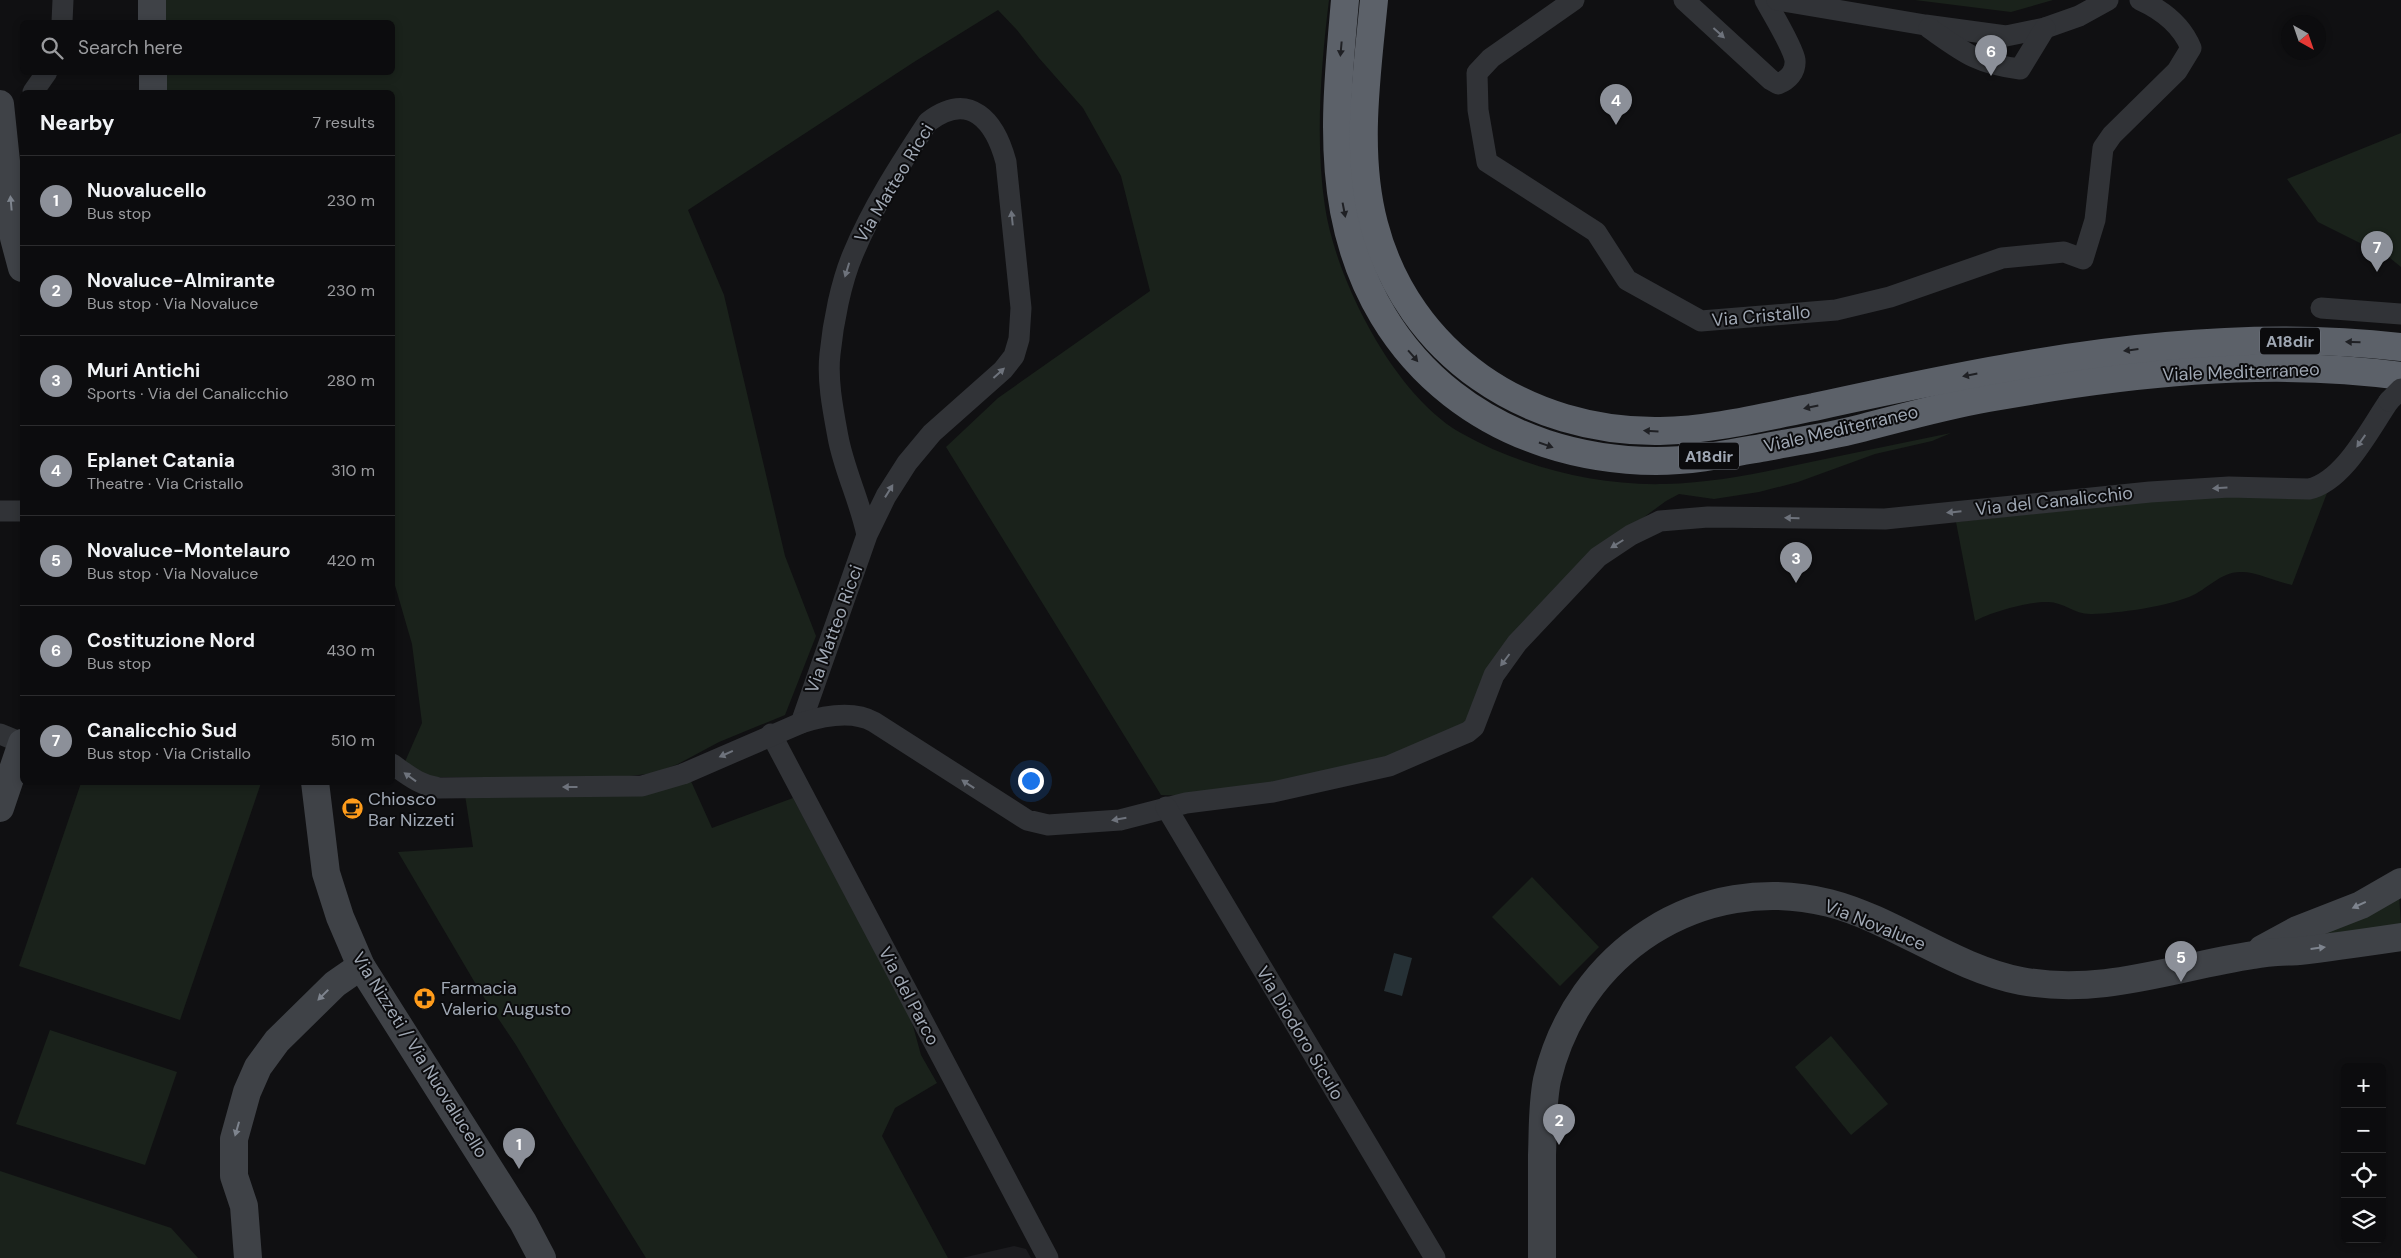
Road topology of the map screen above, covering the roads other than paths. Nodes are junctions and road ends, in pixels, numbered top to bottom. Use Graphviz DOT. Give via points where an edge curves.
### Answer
graph roads {
  1 [pos="63,0"];
  2 [pos="152,0"];
  3 [pos="1346,0"];
  4 [pos="1374,0"];
  5 [pos="1574,0"];
  6 [pos="1684,0"];
  7 [pos="1765,0"];
  8 [pos="1777,0"];
  9 [pos="2108,0"];
  10 [pos="2140,0"];
  11 [pos="62,20"];
  12 [pos="152,20"];
  13 [pos="1925,26"];
  14 [pos="2045,28"];
  15 [pos="45,75"];
  16 [pos="153,75"];
  17 [pos="34,90"];
  18 [pos="153,90"];
  19 [pos="8,105"];
  20 [pos="7,242"];
  21 [pos="20,265"];
  22 [pos="2321,308"];
  23 [pos="2401,314"];
  24 [pos="2401,347"];
  25 [pos="2401,376"];
  26 [pos="2121,378"];
  27 [pos="2397,394"];
  28 [pos="20,510"];
  29 [pos="0,511"];
  30 [pos="867,535"];
  31 [pos="801,722"];
  32 [pos="0,734"];
  33 [pos="771,734"];
  34 [pos="20,742"];
  35 [pos="20,749"];
  36 [pos="395,766"];
  37 [pos="315,785"];
  38 [pos="1166,807"];
  39 [pos="0,808"];
  40 [pos="2401,882"];
  41 [pos="2401,938"];
  42 [pos="2252,955"];
  43 [pos="362,966"];
  44 [pos="248,1258"];
  45 [pos="542,1258"];
  46 [pos="1048,1258"];
  47 [pos="1435,1258"];
  48 [pos="1542,1258"];
  1 -- 11 [label="street"];
  2 -- 12 [label="main road"];
  3 -- 26 [label="highway, Viale Mediterraneo / A18dir, one-way" via="1336,126 1344,212 1357,259 1378,306 1402,344 1426,372 1452,395 1506,429 1586,456 1658,461 1720,455 1855,430 1923,411 1989,398"];
  24 -- 4 [label="highway, Viale Mediterraneo / A18dir, one-way" via="2357,342 2282,341 2151,348 2024,365 1723,426 1660,431 1578,423 1531,408 1466,368 1435,338 1411,305 1388,264 1374,224 1365,143 1366,77"];
  5 -- 10 [label="street, Via Cristallo" via="1491,58 1477,73 1478,110 1487,162 1596,232 1628,280 1701,321 1836,310 1890,297 2002,258 2064,252 2082,259 2095,220 2104,148 2112,135 2177,71 2191,48 2172,20"];
  6 -- 7 [label="street, one-way" via="1778,84 1792,73 1795,60"];
  8 -- 13 [label="street"];
  9 -- 14 [label="street" via="2079,16"];
  13 -- 14 [label="street" via="2006,36"];
  13 -- 14 [label="street" via="1967,54 1993,66 2020,69"];
  15 -- 17 [label="street"];
  16 -- 18 [label="main road"];
  20 -- 19 [label="main road, one-way"];
  20 -- 21 [label="main road"];
  22 -- 23 [label="street"];
  25 -- 26 [label="highway, Viale Mediterraneo / A18dir" via="2286,367 2198,370"];
  26 -- 27 [label="highway" via="2220,386 2350,386"];
  27 -- 38 [label="street, Via del Canalicchio, one-way" via="2338,474 2321,486 2309,489 2229,487 2150,492 1885,519 1708,517 1660,521 1598,557 1518,643 1494,675 1474,727 1468,732 1389,766 1273,792"];
  28 -- 29 [label="street"];
  30 -- 30 [label="street, Via Matteo Ricci, one-way" via="907,463 932,433 1003,370 1014,356 1019,339 1021,308 1006,162 992,126 966,109 952,108 928,122 865,227 843,284 829,371 838,439"];
  30 -- 31 [label="street, Via Matteo Ricci"];
  31 -- 33 [label="street"];
  38 -- 31 [label="street, one-way" via="1120,820 1048,825 1019,816 863,716 815,718"];
  32 -- 34 [label="street"];
  33 -- 36 [label="street, one-way" via="683,774 634,786 439,788 426,786"];
  33 -- 46 [label="street, Via del Parco"];
  35 -- 39 [label="main road"];
  37 -- 43 [label="main road, Via Nizzeti / Via Nuovalucello" via="326,873 340,917"];
  38 -- 47 [label="street, Via Diodoro Siculo"];
  40 -- 42 [label="main road, one-way" via="2361,905 2297,930"];
  42 -- 41 [label="main road, one-way"];
  42 -- 48 [label="main road, Via Novaluce" via="2125,981 2057,984 2019,980 1996,973 1833,904 1797,896 1735,898 1702,906 1667,921 1634,942 1603,973 1579,1004 1555,1051 1543,1113"];
  43 -- 44 [label="main road, one-way" via="335,984 277,1041 258,1067 247,1092 234,1139 234,1176 244,1206"];
  43 -- 45 [label="main road, Via Nizzeti / Via Nuovalucello" via="523,1222"];
}
